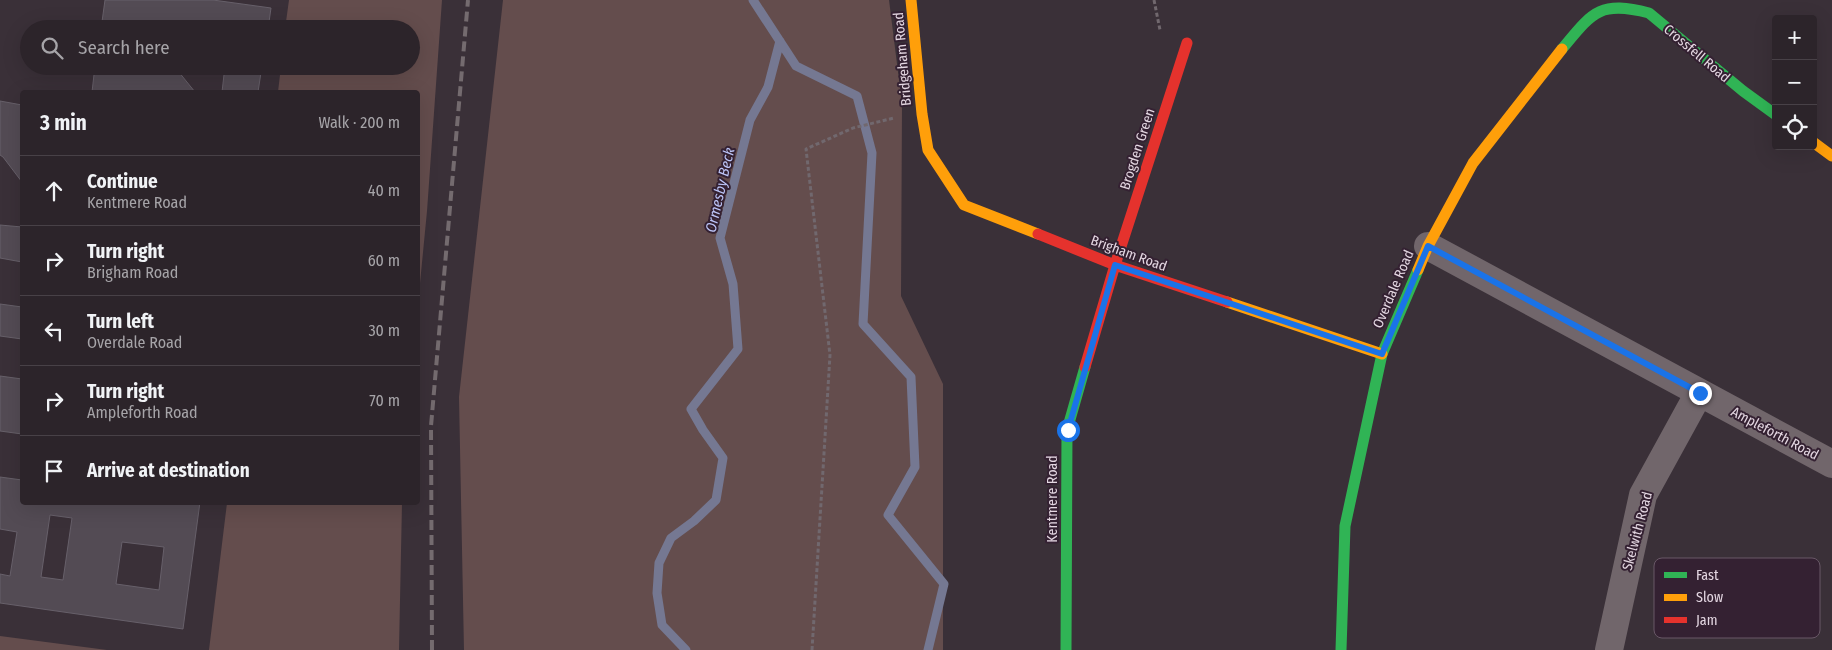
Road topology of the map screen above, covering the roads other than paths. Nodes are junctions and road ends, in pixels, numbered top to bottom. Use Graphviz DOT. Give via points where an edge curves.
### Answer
graph roads {
  1 [pos="911,0"];
  2 [pos="1614,0"];
  3 [pos="1187,43"];
  4 [pos="1772,112"];
  5 [pos="922,114"];
  6 [pos="1817,145"];
  7 [pos="1832,156"];
  8 [pos="1428,246"];
  9 [pos="1115,265"];
  10 [pos="1382,354"];
  11 [pos="1700,393"];
  12 [pos="1832,464"];
  13 [pos="1066,650"];
  14 [pos="1341,650"];
  15 [pos="1609,650"];
  1 -- 5 [label="street, Bridgeham Road"];
  2 -- 4 [label="street, Crossfell Road" via="1634,4 1649,13"];
  2 -- 8 [label="street, Overdale Road" via="1595,11 1581,26 1473,163"];
  3 -- 9 [label="street, Brogden Green"];
  5 -- 9 [label="street, Brigham Road" via="928,150 964,205"];
  6 -- 7 [label="street"];
  8 -- 10 [label="street, Overdale Road"];
  8 -- 11 [label="street, Ampleforth Road"];
  9 -- 10 [label="street, Brigham Road"];
  9 -- 13 [label="street, Kentmere Road" via="1068,430"];
  10 -- 14 [label="street, Overdale Road" via="1345,526"];
  11 -- 12 [label="street, Ampleforth Road"];
  11 -- 15 [label="street, Skelwith Road" via="1643,495"];
}
